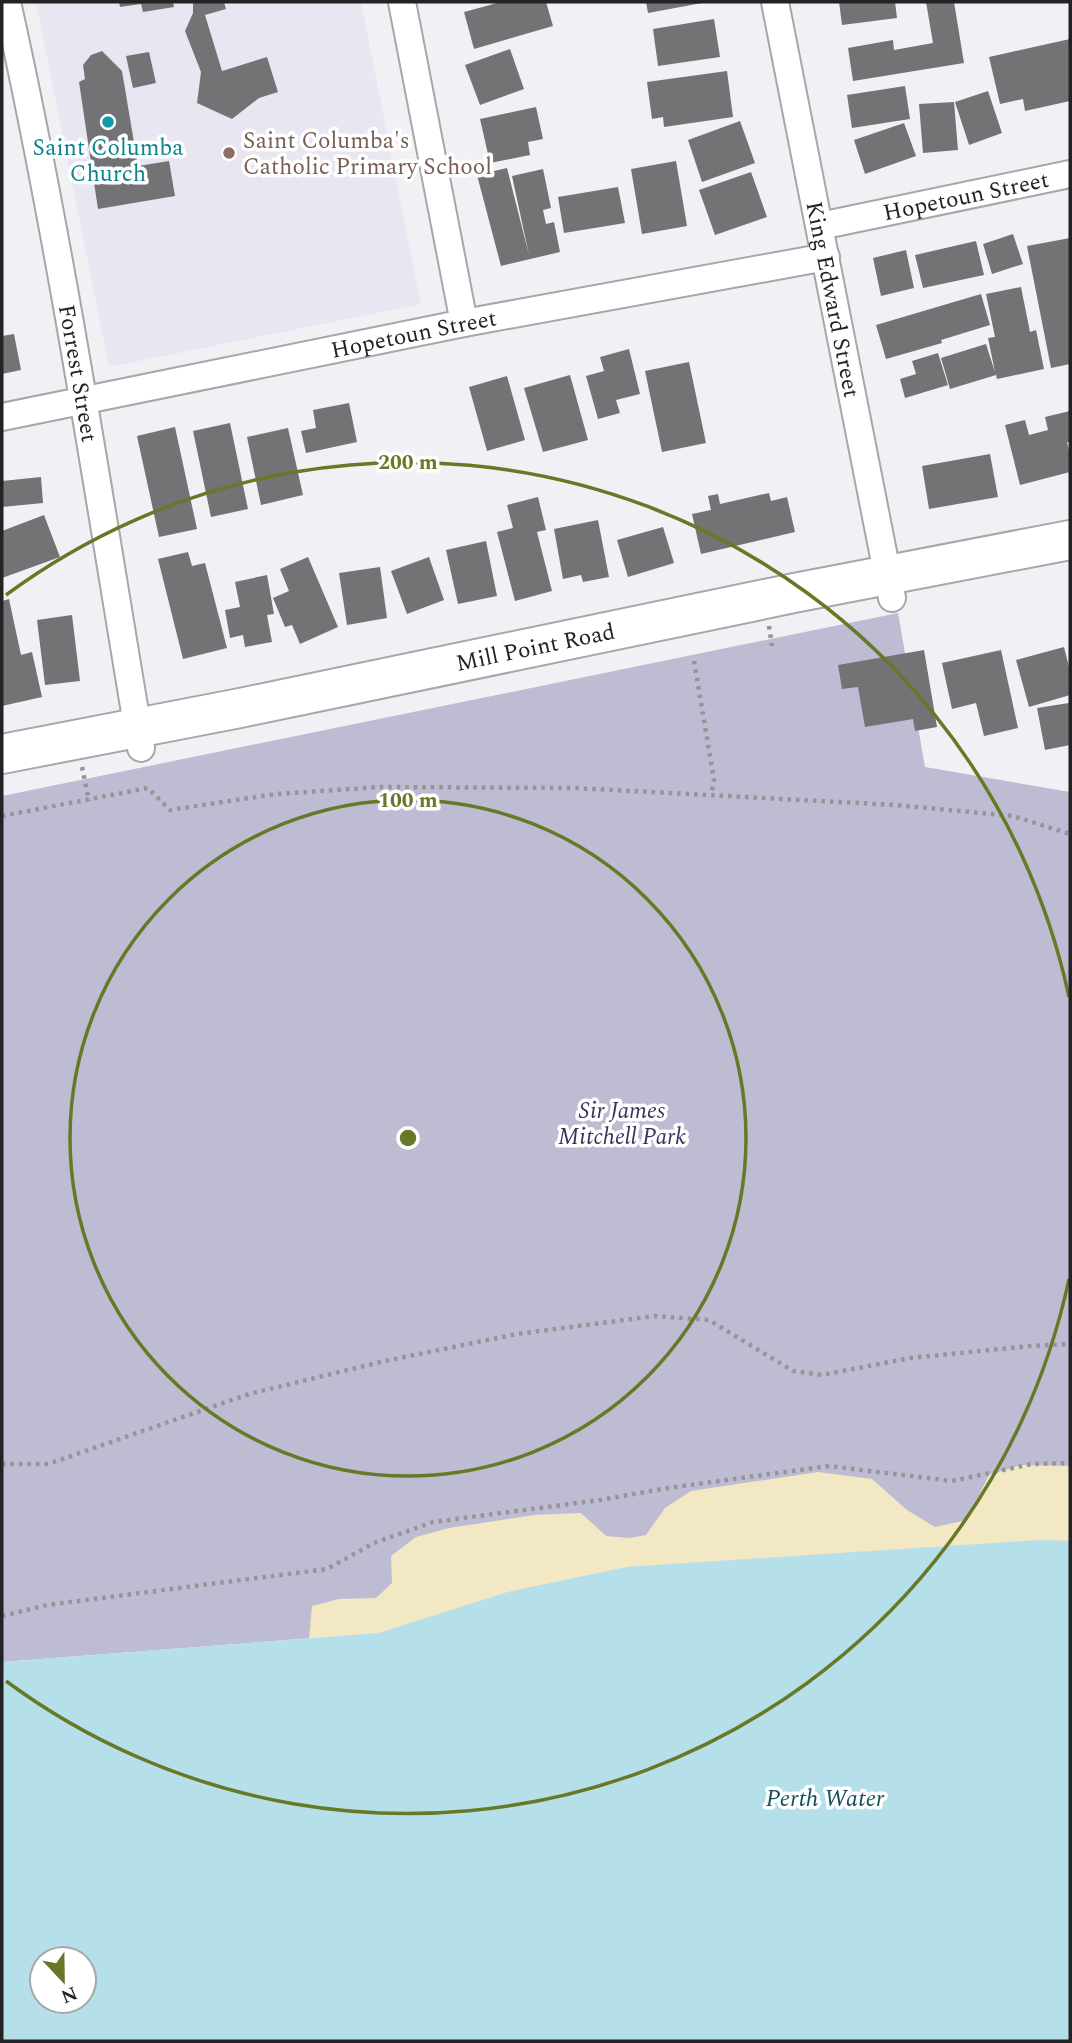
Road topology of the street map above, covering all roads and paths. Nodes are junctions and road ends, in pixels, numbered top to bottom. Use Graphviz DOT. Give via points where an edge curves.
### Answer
graph roads {
  1 [pos="7,2"];
  2 [pos="402,2"];
  3 [pos="775,2"];
  4 [pos="11,65"];
  5 [pos="1070,174"];
  6 [pos="820,226"];
  7 [pos="826,257"];
  8 [pos="464,323"];
  9 [pos="84,400"];
  10 [pos="2,417"];
  11 [pos="1070,540"];
  12 [pos="1070,563"];
  13 [pos="890,587"];
  14 [pos="694,661"];
  15 [pos="140,738"];
  16 [pos="2,754"];
  17 [pos="2,774"];
  18 [pos="711,795"];
  19 [pos="2,816"];
  20 [pos="1070,834"];
  21 [pos="1070,1344"];
  22 [pos="1070,1463"];
  23 [pos="2,1464"];
  24 [pos="2,1616"];
  1 -- 4 [label="street, Forrest Street"];
  2 -- 8 [label="street"];
  3 -- 6 [label="street, King Edward Street"];
  4 -- 9 [label="street, Forrest Street"];
  5 -- 6 [label="street, Hopetoun Street"];
  6 -- 7 [label="street, King Edward Street"];
  7 -- 8 [label="street, Hopetoun Street"];
  7 -- 13 [label="street, King Edward Street"];
  8 -- 9 [label="street, Hopetoun Street"];
  9 -- 10 [label="street, Hopetoun Street"];
  9 -- 15 [label="street, Forrest Street"];
  11 -- 13 [label="main road, Mill Point Road"];
  12 -- 13 [label="main road, Mill Point Road"];
  13 -- 15 [label="main road, Mill Point Road" via="539,671"];
  14 -- 18 [label="path" via="714,780"];
  15 -- 16 [label="main road, Mill Point Road"];
  15 -- 17 [label="main road, Mill Point Road"];
  18 -- 19 [label="path" via="575,788 380,787 276,793 170,810 148,788"];
  18 -- 20 [label="path" via="1013,817"];
  21 -- 23 [label="path" via="911,1358 822,1375 793,1371 709,1320 655,1316 517,1334 385,1361 249,1394 48,1464"];
  22 -- 24 [label="path" via="1032,1464 952,1481 829,1466 668,1488 433,1522 374,1543 327,1569 47,1605"];
}
